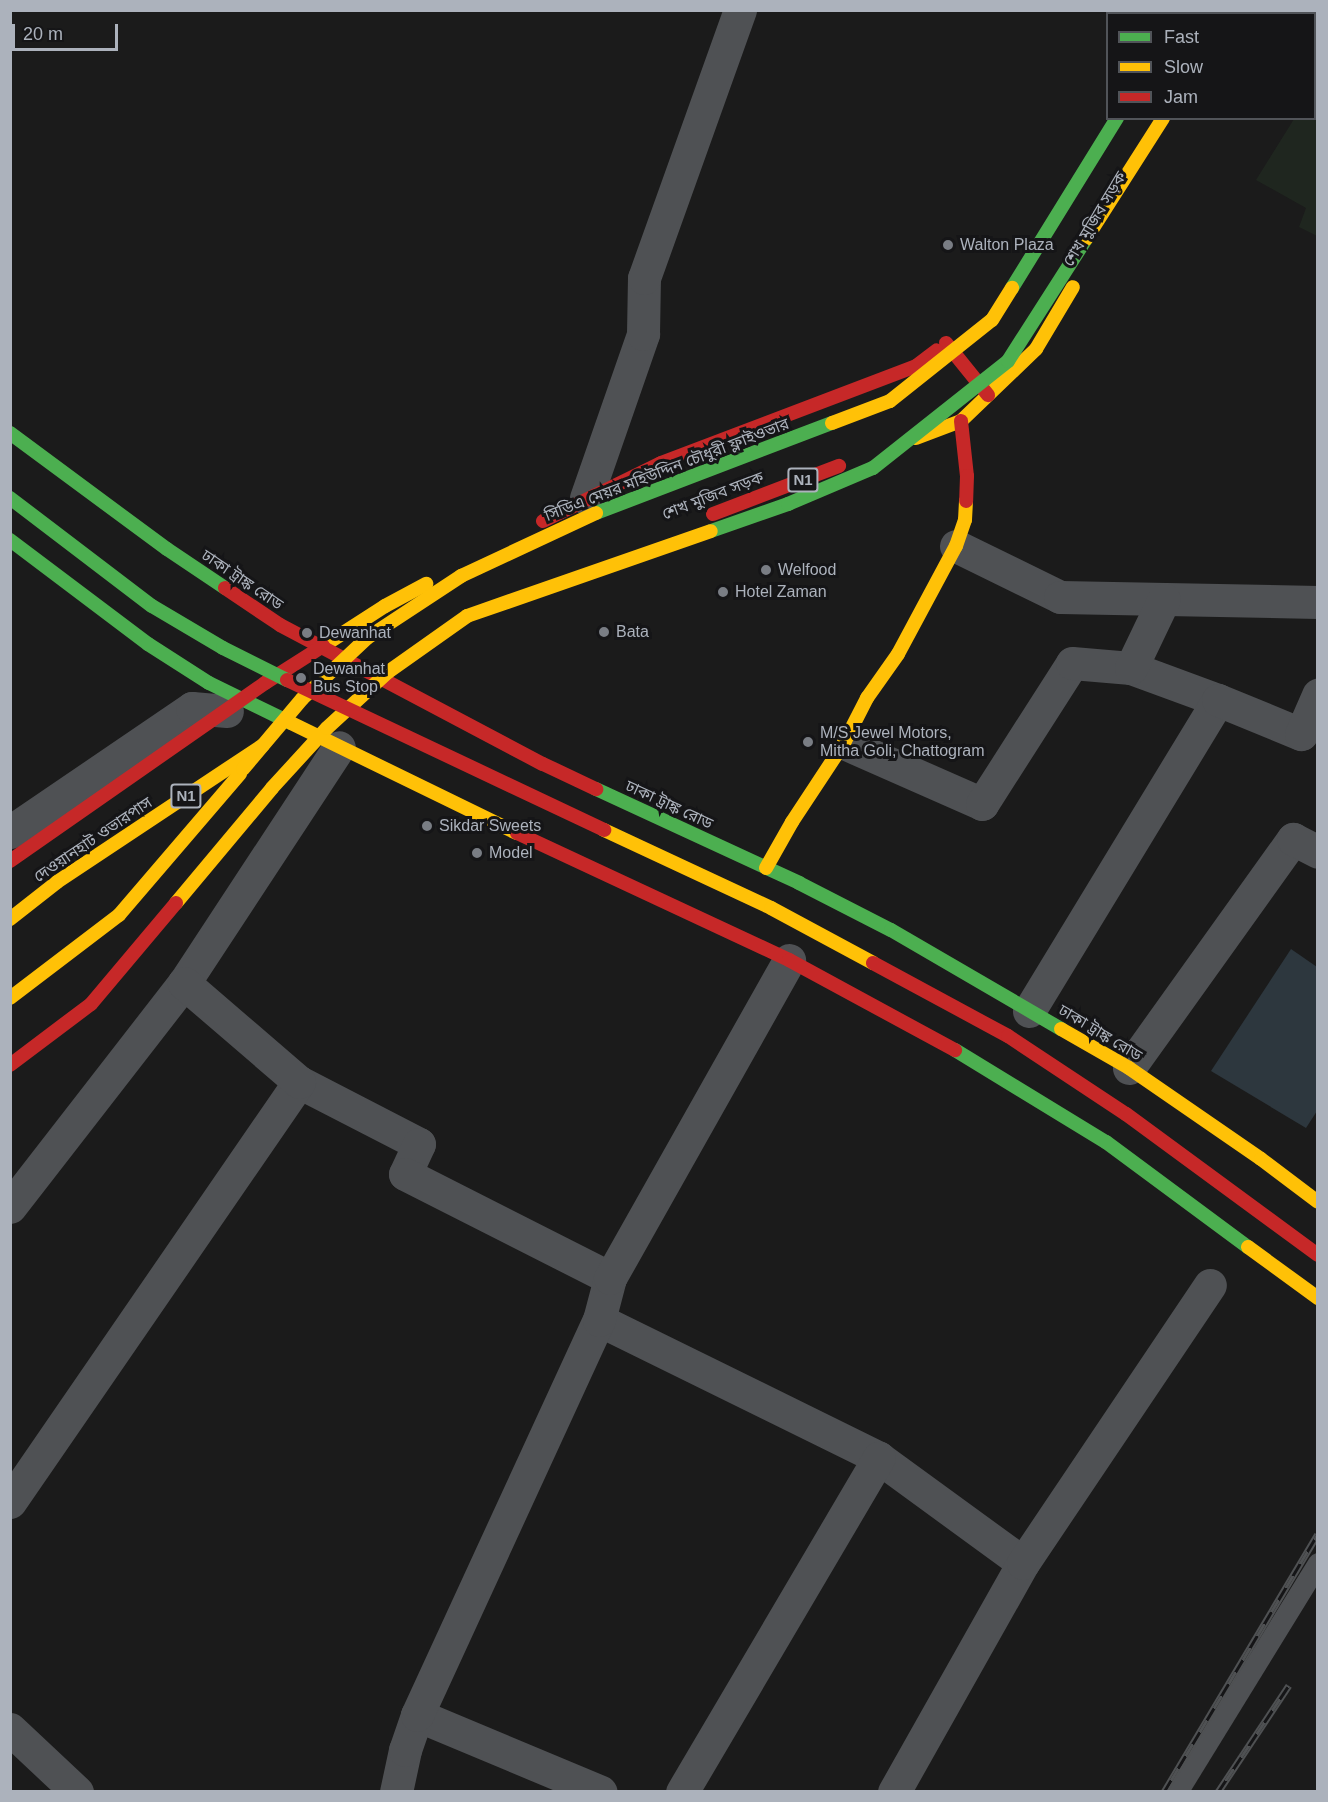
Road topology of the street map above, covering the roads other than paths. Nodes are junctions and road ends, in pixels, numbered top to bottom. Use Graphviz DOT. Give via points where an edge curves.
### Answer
graph roads {
  1 [pos="740,10"];
  2 [pos="1108,120"];
  3 [pos="1116,120"];
  4 [pos="1162,120"];
  5 [pos="1173,120"];
  6 [pos="946,343"];
  7 [pos="988,395"];
  8 [pos="962,421"];
  9 [pos="10,433"];
  10 [pos="10,498"];
  11 [pos="586,498"];
  12 [pos="704,517"];
  13 [pos="659,534"];
  14 [pos="10,540"];
  15 [pos="957,546"];
  16 [pos="1164,599"];
  17 [pos="1317,602"];
  18 [pos="319,646"];
  19 [pos="1131,668"];
  20 [pos="374,675"];
  21 [pos="1317,695"];
  22 [pos="1218,700"];
  23 [pos="234,705"];
  24 [pos="310,712"];
  25 [pos="293,725"];
  26 [pos="1309,737"];
  27 [pos="844,743"];
  28 [pos="339,747"];
  29 [pos="17,842"];
  30 [pos="1317,852"];
  31 [pos="10,861"];
  32 [pos="766,867"];
  33 [pos="10,919"];
  34 [pos="789,960"];
  35 [pos="184,983"];
  36 [pos="10,998"];
  37 [pos="1029,1011"];
  38 [pos="10,1065"];
  39 [pos="1129,1068"];
  40 [pos="298,1082"];
  41 [pos="1317,1202"];
  42 [pos="10,1208"];
  43 [pos="1317,1255"];
  44 [pos="610,1278"];
  45 [pos="1210,1285"];
  46 [pos="1317,1298"];
  47 [pos="599,1320"];
  48 [pos="879,1458"];
  49 [pos="10,1502"];
  50 [pos="1023,1563"];
  51 [pos="1317,1563"];
  52 [pos="417,1715"];
  53 [pos="10,1729"];
  54 [pos="77,1791"];
  55 [pos="396,1791"];
  56 [pos="601,1791"];
  57 [pos="682,1791"];
  58 [pos="894,1791"];
  59 [pos="1177,1791"];
  1 -- 11 [label="street" via="644,278 643,334"];
  2 -- 6 [label="main road" via="981,314"];
  3 -- 36 [label="main road, সিডিএ মেয়র মহিউদ্দিন চৌধুরী ফ্লাইওভার, bridge" via="992,320 890,401 584,517 461,576 367,638 302,699 119,915"];
  4 -- 38 [label="main road, bridge" via="1008,362 873,468 788,504 467,616 388,672 327,728 91,1004"];
  5 -- 7 [label="main road, শেখ মুজিব সড়ক / N1" via="1036,350"];
  6 -- 7 [label="main road"];
  6 -- 11 [label="main road" via="916,366 662,463"];
  7 -- 8 [label="main road, শেখ মুজিব সড়ক / N1"];
  8 -- 12 [label="main road, শেখ মুজিব সড়ক / N1"];
  8 -- 15 [label="main road" via="967,476 965,520"];
  9 -- 18 [label="main road, ঢাকা ট্রাঙ্ক রোড" via="167,549 280,625"];
  10 -- 43 [label="main road, bridge" via="152,606 223,648 378,725 771,908 1008,1036 1126,1114"];
  11 -- 18 [label="main road"];
  13 -- 20 [label="main road, শেখ মুজিব সড়ক / N1" via="580,563"];
  14 -- 23 [label="main road"];
  15 -- 16 [label="street" via="1060,597"];
  15 -- 27 [label="main road"];
  16 -- 17 [label="street"];
  16 -- 19 [label="street"];
  18 -- 20 [label="main road, ঢাকা ট্রাঙ্ক রোড"];
  18 -- 23 [label="main road"];
  19 -- 22 [label="street"];
  19 -- 27 [label="street" via="1072,663 982,804"];
  20 -- 24 [label="main road, শেখ মুজিব সড়ক / N1"];
  20 -- 32 [label="main road, ঢাকা ট্রাঙ্ক রোড" via="543,764"];
  21 -- 26 [label="street"];
  22 -- 26 [label="street"];
  22 -- 37 [label="street"];
  23 -- 25 [label="main road"];
  23 -- 29 [label="street" via="192,708"];
  24 -- 25 [label="main road, দেওয়ানহাট ওভারপাস / N1"];
  25 -- 28 [label="main road"];
  25 -- 33 [label="main road, দেওয়ানহাট ওভারপাস / N1" via="57,882"];
  27 -- 32 [label="main road"];
  28 -- 34 [label="main road"];
  28 -- 35 [label="street"];
  29 -- 31 [label="main road, দেওয়ানহাট ওভারপাস"];
  30 -- 39 [label="street" via="1293,839"];
  32 -- 37 [label="main road, ঢাকা ট্রাঙ্ক রোড" via="891,930"];
  34 -- 44 [label="street"];
  34 -- 46 [label="main road" via="957,1051 1106,1142"];
  35 -- 40 [label="street"];
  35 -- 42 [label="street"];
  37 -- 39 [label="main road, ঢাকা ট্রাঙ্ক রোড"];
  39 -- 41 [label="main road, ঢাকা ট্রাঙ্ক রোড"];
  40 -- 44 [label="street" via="419,1144 405,1174"];
  40 -- 49 [label="street"];
  44 -- 47 [label="street"];
  45 -- 50 [label="street"];
  47 -- 48 [label="street"];
  47 -- 52 [label="street"];
  48 -- 50 [label="street"];
  48 -- 57 [label="street"];
  50 -- 58 [label="street"];
  51 -- 59 [label="lane"];
  52 -- 55 [label="street"];
  52 -- 56 [label="street"];
  53 -- 54 [label="street"];
}
